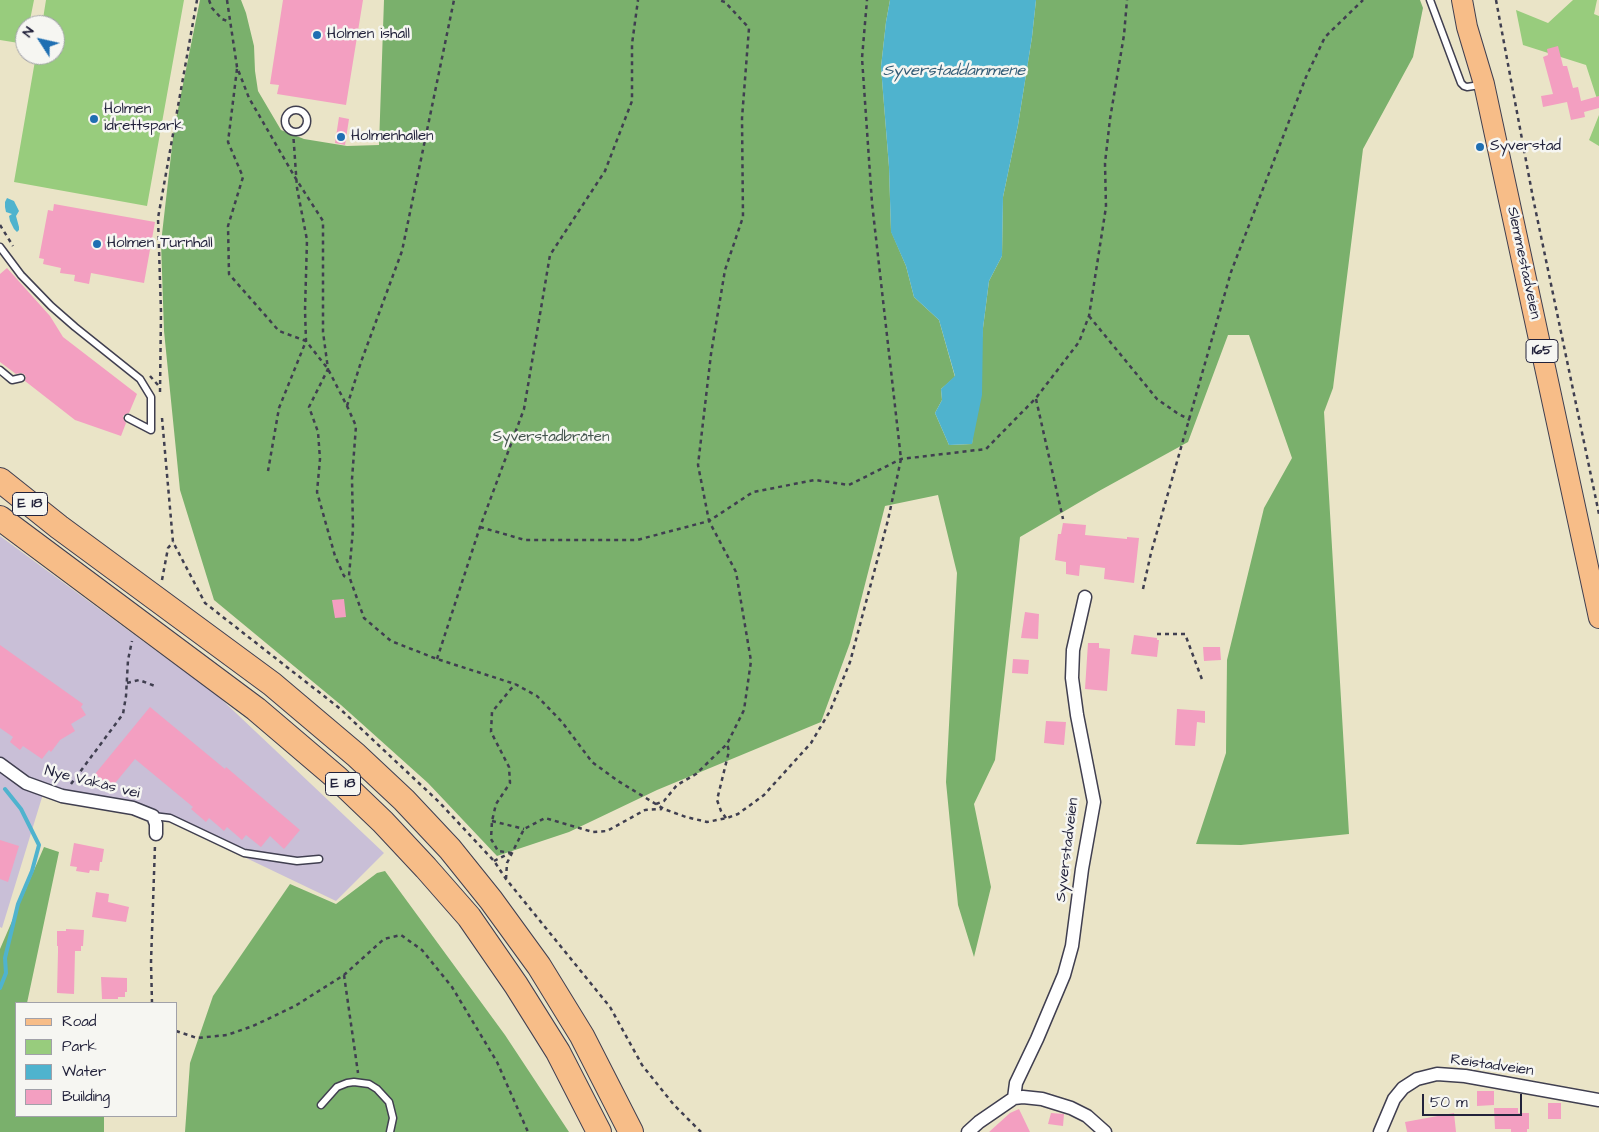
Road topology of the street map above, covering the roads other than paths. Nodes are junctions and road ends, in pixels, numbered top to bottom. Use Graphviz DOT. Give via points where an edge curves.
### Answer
graph roads {
  1 [pos="1430,0"];
  2 [pos="1462,0"];
  3 [pos="1474,0"];
  4 [pos="1484,84"];
  5 [pos="0,247"];
  6 [pos="0,370"];
  7 [pos="21,378"];
  8 [pos="128,418"];
  9 [pos="0,480"];
  10 [pos="0,518"];
  11 [pos="1085,597"];
  12 [pos="1599,618"];
  13 [pos="0,764"];
  14 [pos="153,816"];
  15 [pos="156,834"];
  16 [pos="319,859"];
  17 [pos="1014,1098"];
  18 [pos="1599,1100"];
  19 [pos="321,1105"];
  20 [pos="390,1132"];
  21 [pos="599,1132"];
  22 [pos="631,1132"];
  23 [pos="968,1132"];
  24 [pos="1105,1132"];
  25 [pos="1380,1132"];
  1 -- 4 [label="lane" via="1461,83 1467,87"];
  2 -- 4 [label="main road, Slemmestadveien / 165"];
  3 -- 4 [label="main road, Slemmestadveien / 165"];
  4 -- 12 [label="main road, Slemmestadveien / 165"];
  5 -- 8 [label="lane" via="51,306 140,379 151,397 151,430"];
  6 -- 7 [label="lane" via="12,380"];
  9 -- 22 [label="highway, E 18" via="272,684 404,800 480,885 539,966 582,1036"];
  10 -- 21 [label="highway, E 18" via="256,709 383,822 469,918 511,978 558,1052"];
  11 -- 17 [label="street, Syverstadveien" via="1073,650 1072,678 1093,811 1072,946 1064,975 1016,1082"];
  13 -- 14 [label="street, Nye Vakås vei" via="26,783 62,796 133,808"];
  14 -- 15 [label="street, Nye Vakås vei"];
  14 -- 16 [label="lane, Nye Vakås vei" via="170,818 244,854 297,861"];
  17 -- 23 [label="street"];
  17 -- 24 [label="street" via="1042,1099 1072,1108"];
  18 -- 25 [label="street, Reistadveien" via="1437,1074 1417,1079 1403,1088"];
  19 -- 20 [label="lane" via="337,1087 347,1083 369,1084 389,1102 393,1118"];
}
